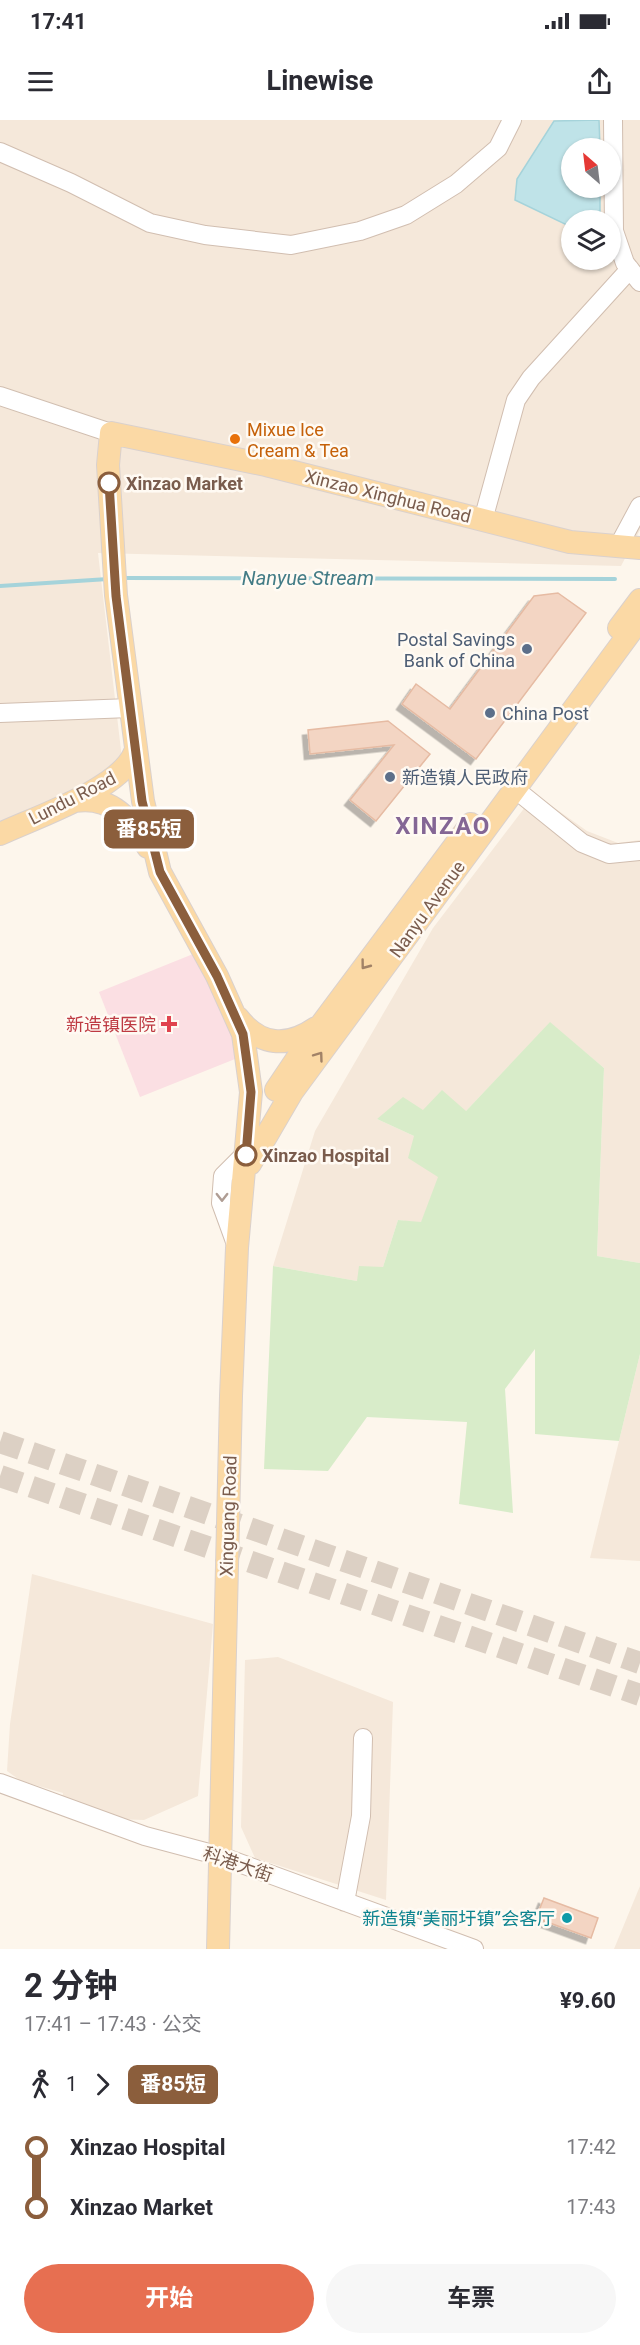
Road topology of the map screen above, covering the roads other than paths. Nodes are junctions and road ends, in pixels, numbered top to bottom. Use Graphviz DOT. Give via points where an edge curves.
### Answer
graph roads {
  1 [pos="512,120"];
  2 [pos="613,120"];
  3 [pos="0,152"];
  4 [pos="635,275"];
  5 [pos="0,396"];
  6 [pos="111,433"];
  7 [pos="640,506"];
  8 [pos="483,520"];
  9 [pos="629,547"];
  10 [pos="640,600"];
  11 [pos="640,619"];
  12 [pos="130,708"];
  13 [pos="0,713"];
  14 [pos="135,752"];
  15 [pos="515,789"];
  16 [pos="65,803"];
  17 [pos="0,834"];
  18 [pos="640,850"];
  19 [pos="156,860"];
  20 [pos="235,1014"];
  21 [pos="320,1026"];
  22 [pos="246,1153"];
  23 [pos="243,1176"];
  24 [pos="237,1248"];
  25 [pos="363,1738"];
  26 [pos="0,1783"];
  27 [pos="220,1857"];
  28 [pos="345,1902"];
  29 [pos="203,1949"];
  30 [pos="218,1949"];
  31 [pos="474,1949"];
  1 -- 3 [label="street" via="498,148 456,184 406,215 360,231 291,245 205,235 150,223"];
  2 -- 4 [label="street" via="614,231 625,263"];
  4 -- 8 [label="street" via="531,378 516,400"];
  5 -- 6 [label="street, Xinzao Xinghua Road"];
  6 -- 8 [label="main road, Xinzao Xinghua Road" via="266,465"];
  6 -- 12 [label="main road" via="108,465 112,551"];
  7 -- 9 [label="street"];
  8 -- 9 [label="main road, Xinzao Xinghua Road" via="570,542"];
  10 -- 21 [label="main road, Nanyu Avenue, one-way"];
  11 -- 15 [label="main road, Nanyu Avenue"];
  12 -- 13 [label="street"];
  12 -- 14 [label="main road"];
  14 -- 16 [label="main road, Lundu Road" via="129,766 116,778"];
  14 -- 19 [label="main road"];
  15 -- 18 [label="street" via="582,843 609,854"];
  23 -- 15 [label="main road, Nanyu Avenue, one-way" via="292,1092"];
  16 -- 17 [label="main road, Lundu Road"];
  16 -- 19 [label="main road" via="91,799 117,809 131,822"];
  19 -- 20 [label="main road"];
  20 -- 21 [label="main road" via="248,1030 267,1040 292,1040"];
  20 -- 22 [label="main road" via="247,1053 251,1092"];
  21 -- 22 [label="main road, Nanyu Avenue" via="259,1117"];
  22 -- 23 [label="main road, Xinguang Road"];
  22 -- 24 [label="street, one-way" via="223,1176 220,1203"];
  23 -- 24 [label="main road, Xinguang Road"];
  24 -- 27 [label="main road, Xinguang Road"];
  25 -- 28 [label="street" via="361,1816"];
  26 -- 27 [label="street, 科港大街" via="145,1836"];
  27 -- 28 [label="street, 科港大街"];
  27 -- 29 [label="main road" via="205,1868"];
  27 -- 30 [label="main road, Xinguang Road"];
  28 -- 31 [label="street, 科港大街"];
}
